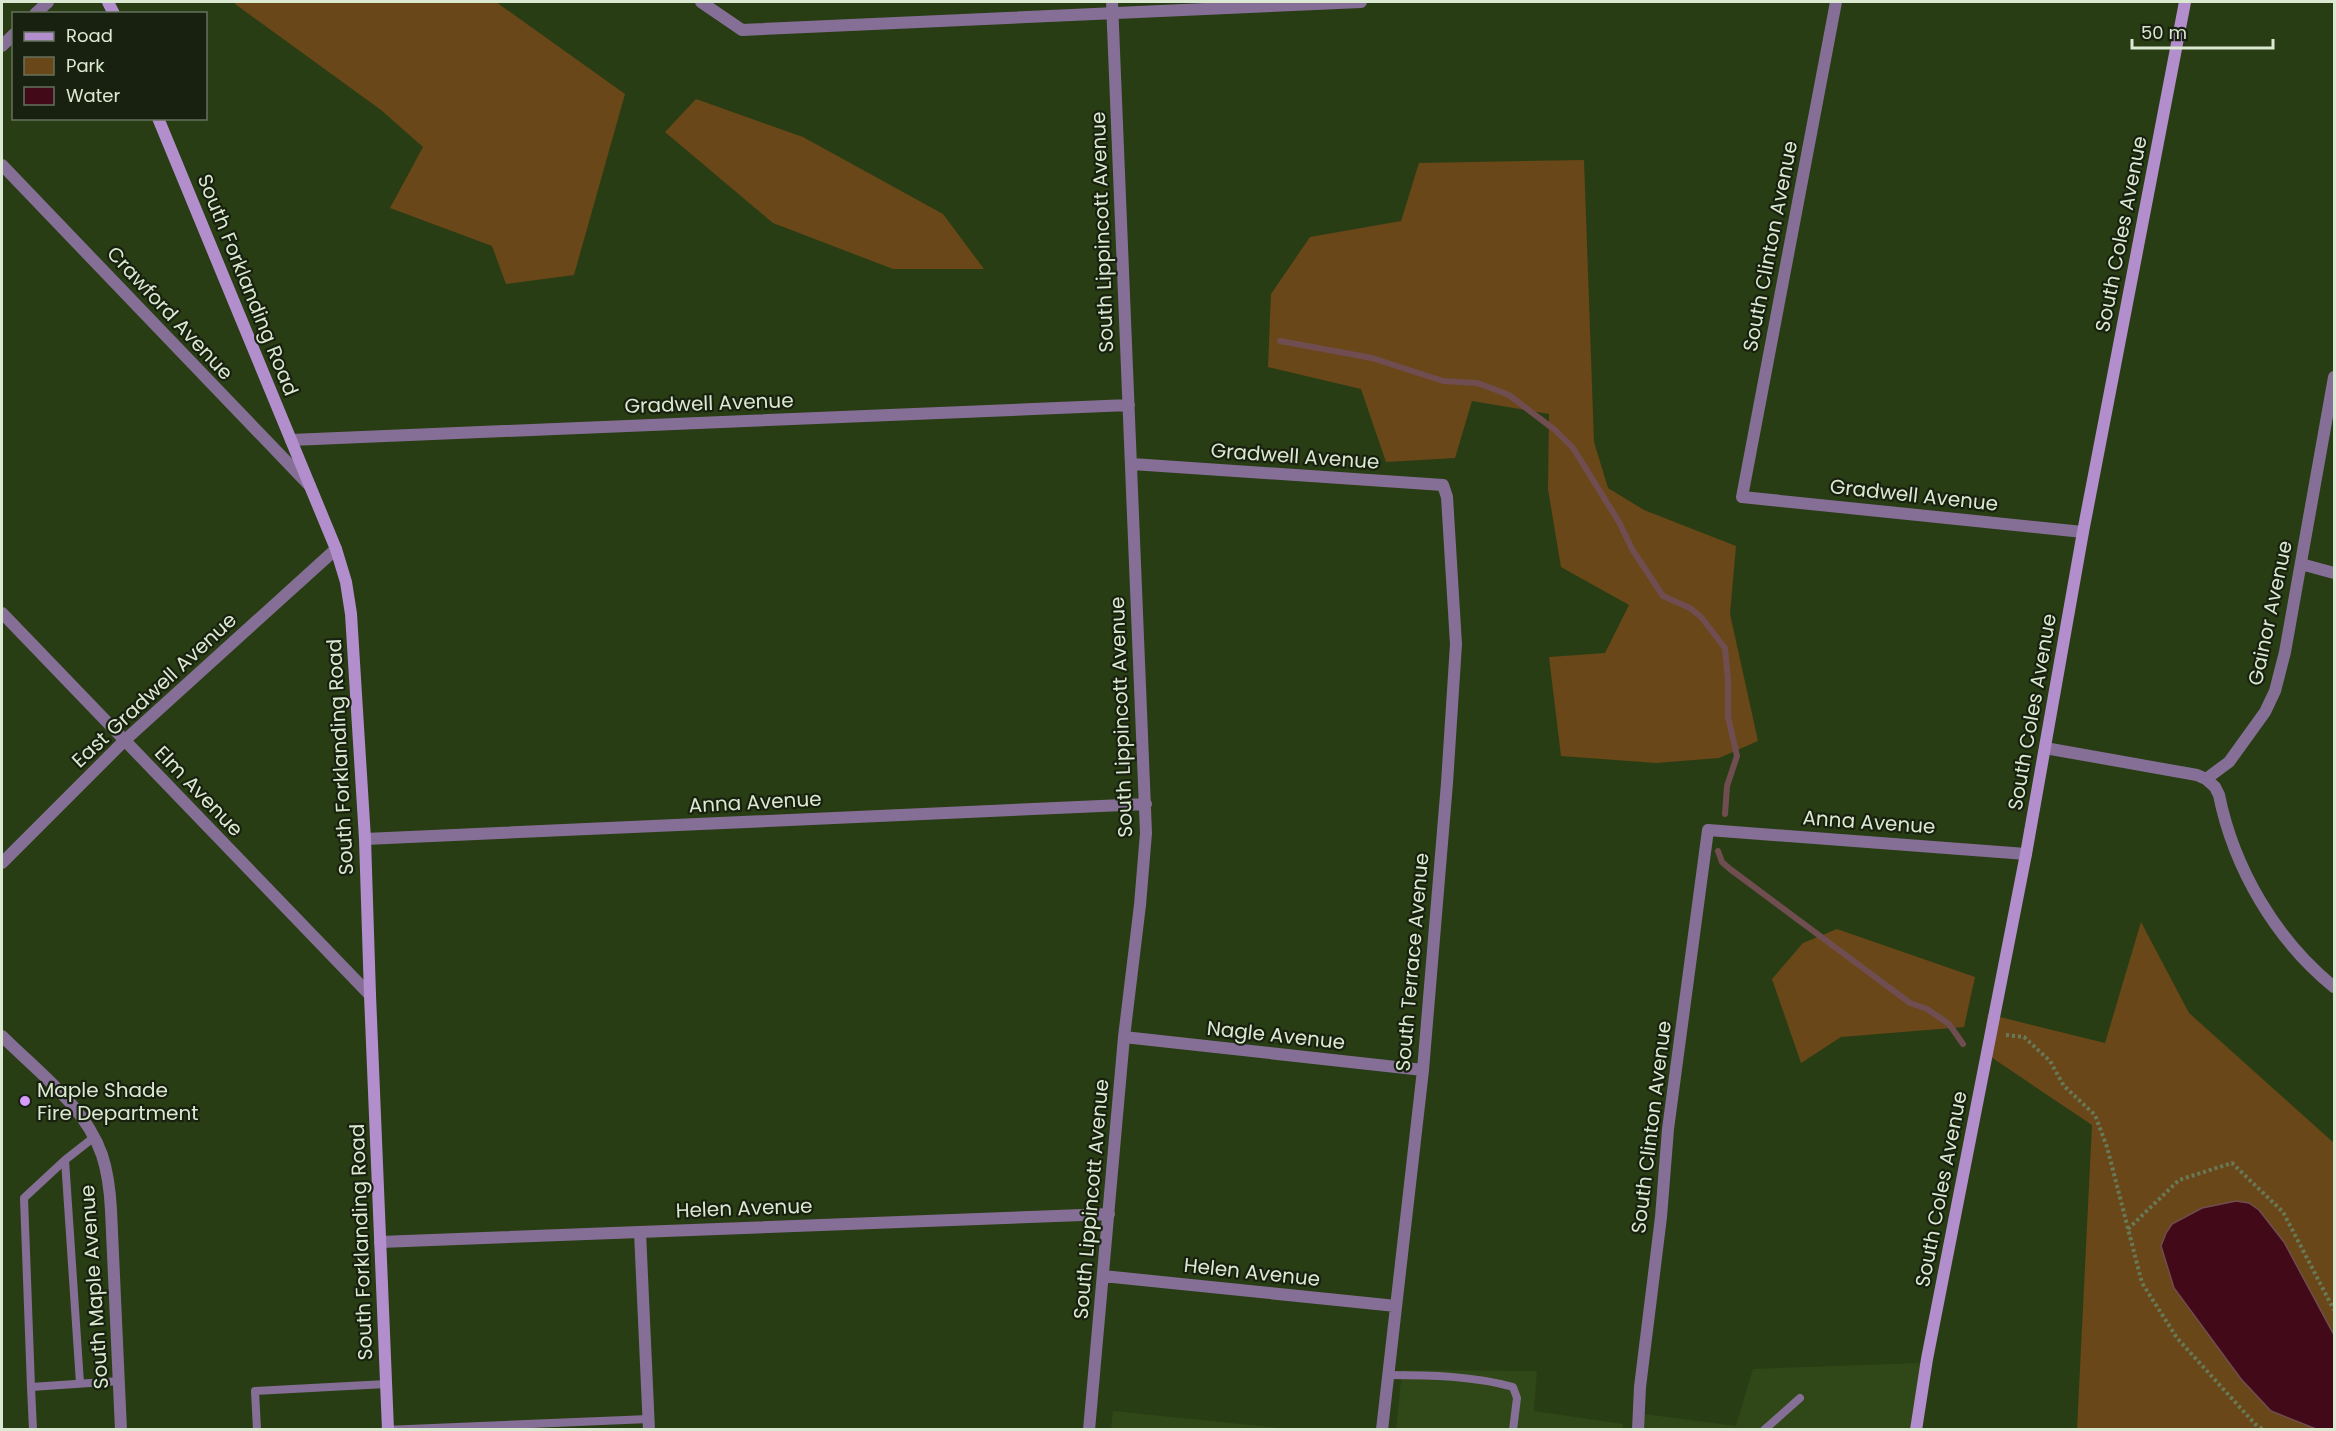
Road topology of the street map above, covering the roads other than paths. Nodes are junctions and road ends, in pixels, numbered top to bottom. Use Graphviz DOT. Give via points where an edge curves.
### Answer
graph roads {
  1 [pos="701,2"];
  2 [pos="1361,2"];
  3 [pos="1836,2"];
  4 [pos="2186,2"];
  5 [pos="1112,6"];
  6 [pos="159,120"];
  7 [pos="2,165"];
  8 [pos="2334,377"];
  9 [pos="1129,405"];
  10 [pos="291,440"];
  11 [pos="1132,464"];
  12 [pos="311,487"];
  13 [pos="1447,497"];
  14 [pos="1742,497"];
  15 [pos="2084,532"];
  16 [pos="336,549"];
  17 [pos="2301,564"];
  18 [pos="2334,573"];
  19 [pos="2,613"];
  20 [pos="124,741"];
  21 [pos="2045,748"];
  22 [pos="2206,779"];
  23 [pos="1146,804"];
  24 [pos="1708,830"];
  25 [pos="365,839"];
  26 [pos="2026,854"];
  27 [pos="2,863"];
  28 [pos="2334,987"];
  29 [pos="370,995"];
  30 [pos="2,1036"];
  31 [pos="1124,1037"];
  32 [pos="1423,1071"];
  33 [pos="93,1138"];
  34 [pos="65,1160"];
  35 [pos="1109,1214"];
  36 [pos="640,1232"];
  37 [pos="380,1242"];
  38 [pos="1103,1276"];
  39 [pos="1396,1306"];
  40 [pos="1389,1375"];
  41 [pos="120,1381"];
  42 [pos="80,1383"];
  43 [pos="386,1384"];
  44 [pos="31,1387"];
  45 [pos="1800,1398"];
  46 [pos="649,1424"];
  47 [pos="387,1429"];
  48 [pos="33,1430"];
  49 [pos="122,1430"];
  50 [pos="257,1430"];
  51 [pos="1089,1430"];
  52 [pos="1382,1430"];
  53 [pos="1513,1430"];
  54 [pos="1638,1430"];
  55 [pos="1764,1430"];
  56 [pos="1916,1430"];
  1 -- 5 [label="street" via="742,30"];
  2 -- 5 [label="street"];
  3 -- 14 [label="street, South Clinton Avenue"];
  4 -- 15 [label="street, South Coles Avenue"];
  5 -- 9 [label="street, South Lippincott Avenue"];
  6 -- 10 [label="street, South Forklanding Road"];
  7 -- 12 [label="street, Crawford Avenue"];
  8 -- 17 [label="street, Gainor Avenue"];
  9 -- 10 [label="street, Gradwell Avenue"];
  9 -- 11 [label="street, South Lippincott Avenue"];
  10 -- 12 [label="street, South Forklanding Road"];
  11 -- 13 [label="street, Gradwell Avenue" via="1443,485"];
  11 -- 23 [label="street, South Lippincott Avenue"];
  12 -- 16 [label="street, South Forklanding Road"];
  13 -- 32 [label="street, South Terrace Avenue" via="1455,644"];
  14 -- 15 [label="street, Gradwell Avenue"];
  15 -- 21 [label="street, South Coles Avenue"];
  16 -- 20 [label="street, East Gradwell Avenue"];
  16 -- 25 [label="street, South Forklanding Road" via="351,614"];
  17 -- 18 [label="street"];
  17 -- 22 [label="street, Gainor Avenue" via="2285,652 2271,701 2229,762"];
  19 -- 20 [label="street, Elm Avenue"];
  20 -- 27 [label="street, East Gradwell Avenue"];
  20 -- 29 [label="street, Elm Avenue"];
  21 -- 22 [label="street"];
  21 -- 26 [label="street, South Coles Avenue"];
  22 -- 28 [label="street" via="2219,795 2238,855 2267,912 2292,947"];
  23 -- 25 [label="street, Anna Avenue"];
  23 -- 31 [label="street, South Lippincott Avenue" via="1140,905"];
  24 -- 26 [label="street, Anna Avenue"];
  24 -- 54 [label="street, South Clinton Avenue" via="1668,1129"];
  25 -- 29 [label="street, South Forklanding Road"];
  26 -- 56 [label="street, South Coles Avenue"];
  29 -- 37 [label="street, South Forklanding Road"];
  30 -- 33 [label="street, South Maple Avenue" via="70,1102"];
  31 -- 32 [label="street, Nagle Avenue"];
  31 -- 35 [label="street, South Lippincott Avenue"];
  32 -- 39 [label="street, South Terrace Avenue"];
  33 -- 34 [label="lane"];
  33 -- 41 [label="street, South Maple Avenue" via="109,1181"];
  34 -- 42 [label="lane"];
  34 -- 44 [label="lane" via="24,1198"];
  35 -- 36 [label="street, Helen Avenue"];
  35 -- 38 [label="street, South Lippincott Avenue"];
  36 -- 37 [label="street, Helen Avenue"];
  36 -- 46 [label="street"];
  37 -- 43 [label="street, South Forklanding Road"];
  38 -- 39 [label="street, Helen Avenue"];
  38 -- 51 [label="street, South Lippincott Avenue"];
  39 -- 40 [label="street, South Terrace Avenue"];
  40 -- 52 [label="street, South Terrace Avenue"];
  40 -- 53 [label="lane" via="1497,1382 1513,1387 1517,1398"];
  41 -- 42 [label="lane"];
  41 -- 49 [label="street, South Maple Avenue"];
  42 -- 44 [label="lane"];
  43 -- 47 [label="street, South Forklanding Road"];
  43 -- 50 [label="lane" via="255,1391"];
  44 -- 48 [label="lane"];
  45 -- 55 [label="lane"];
  46 -- 47 [label="lane"];
}
